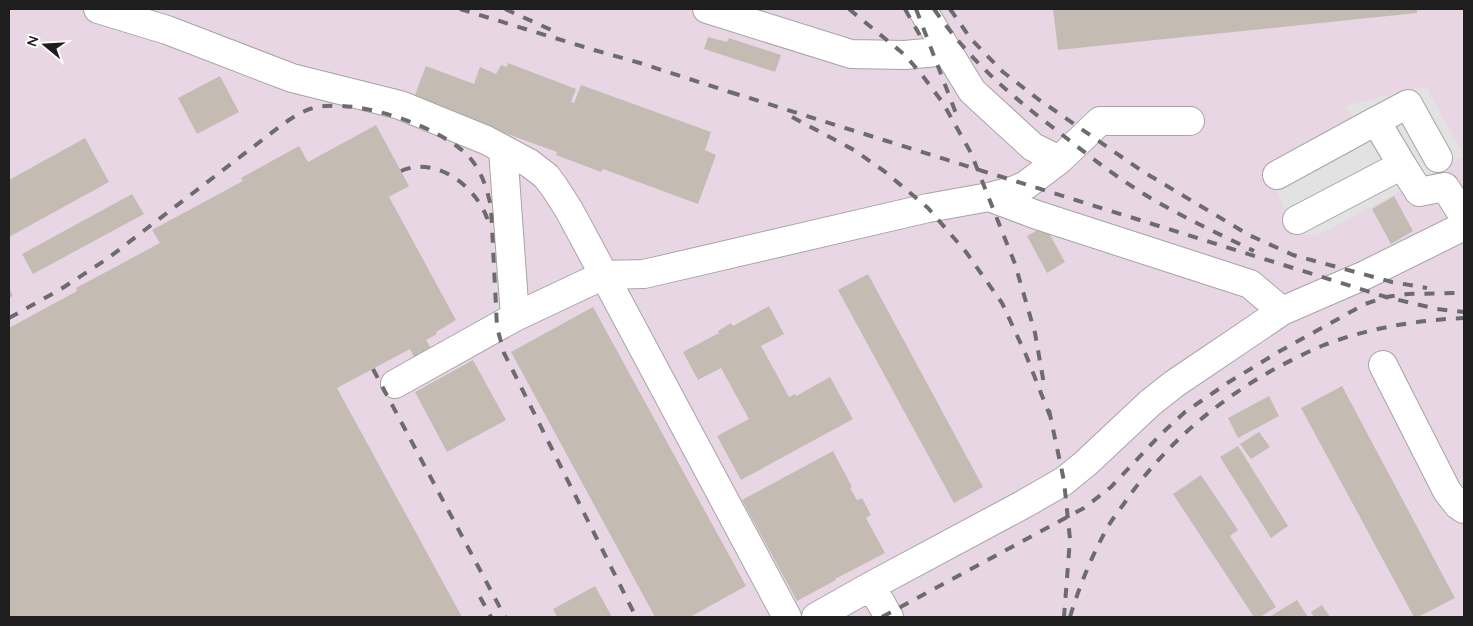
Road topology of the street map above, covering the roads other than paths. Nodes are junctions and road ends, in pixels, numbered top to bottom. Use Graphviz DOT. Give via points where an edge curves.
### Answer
graph roads {
  1 [pos="98,9"];
  2 [pos="707,9"];
  3 [pos="921,9"];
  4 [pos="947,51"];
  5 [pos="1190,121"];
  6 [pos="1376,121"];
  7 [pos="503,148"];
  8 [pos="1438,158"];
  9 [pos="1059,160"];
  10 [pos="1402,165"];
  11 [pos="1278,175"];
  12 [pos="989,197"];
  13 [pos="1464,217"];
  14 [pos="1297,220"];
  15 [pos="1464,226"];
  16 [pos="604,275"];
  17 [pos="1282,311"];
  18 [pos="515,317"];
  19 [pos="1383,365"];
  20 [pos="395,384"];
  21 [pos="1464,509"];
  22 [pos="871,586"];
  23 [pos="786,617"];
  24 [pos="816,617"];
  25 [pos="890,617"];
  1 -- 7 [label="street" via="167,30 292,78 400,105"];
  2 -- 4 [label="street" via="851,54 905,55"];
  3 -- 4 [label="street"];
  4 -- 9 [label="street" via="972,90 1033,147"];
  5 -- 9 [label="street" via="1100,121"];
  6 -- 8 [label="street" via="1408,104"];
  6 -- 10 [label="street"];
  6 -- 11 [label="street"];
  7 -- 16 [label="street" via="546,176 569,210"];
  7 -- 18 [label="street"];
  9 -- 12 [label="street" via="1026,185"];
  10 -- 13 [label="street" via="1419,192 1446,187"];
  10 -- 14 [label="street"];
  12 -- 16 [label="street" via="928,208 644,274"];
  12 -- 17 [label="street" via="1250,284"];
  15 -- 17 [label="street" via="1365,275"];
  16 -- 18 [label="street"];
  16 -- 23 [label="street"];
  17 -- 22 [label="street" via="1150,403 1064,481"];
  18 -- 20 [label="street"];
  19 -- 21 [label="street" via="1447,492"];
  22 -- 24 [label="street"];
  22 -- 25 [label="street"];
}
